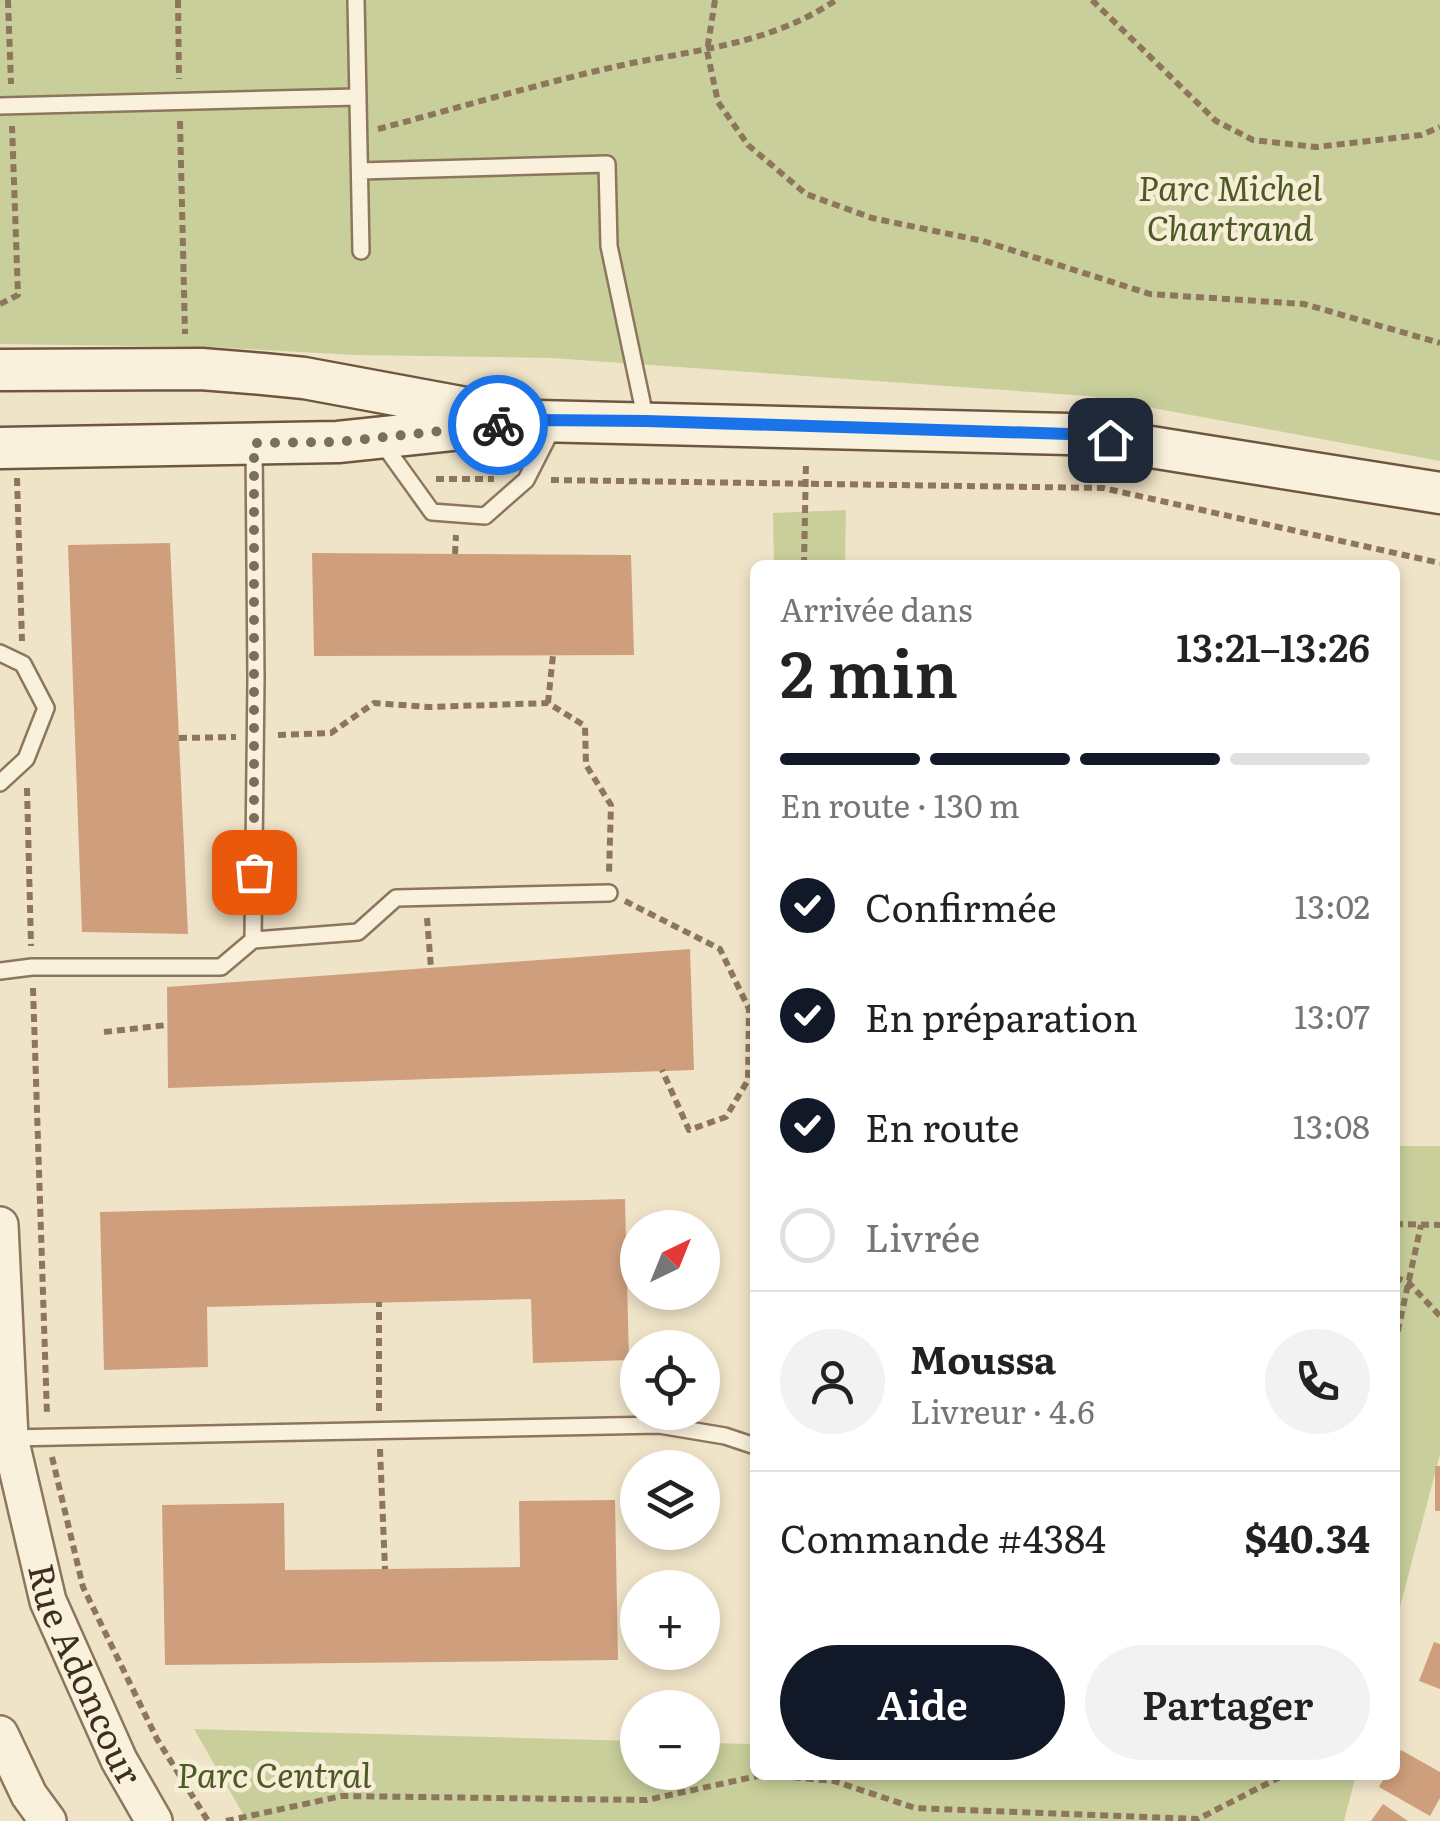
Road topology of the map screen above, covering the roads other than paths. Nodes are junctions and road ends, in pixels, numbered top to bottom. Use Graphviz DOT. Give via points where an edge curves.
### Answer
graph roads {
  1 [pos="356,0"];
  2 [pos="358,97"];
  3 [pos="6,106"];
  4 [pos="360,171"];
  5 [pos="361,250"];
  6 [pos="0,370"];
  7 [pos="546,420"];
  8 [pos="646,421"];
  9 [pos="378,438"];
  10 [pos="254,443"];
  11 [pos="8,461"];
  12 [pos="1440,492"];
  13 [pos="0,653"];
  14 [pos="0,783"];
  15 [pos="609,893"];
  16 [pos="253,940"];
  17 [pos="0,971"];
  18 [pos="0,1224"];
  19 [pos="10,1438"];
  20 [pos="750,1444"];
  21 [pos="0,1734"];
  22 [pos="48,1821"];
  23 [pos="154,1821"];
  1 -- 2 [label="lane"];
  2 -- 3 [label="lane"];
  2 -- 4 [label="lane"];
  4 -- 5 [label="lane"];
  4 -- 8 [label="lane" via="607,164 609,246"];
  6 -- 7 [label="main road" via="185,369 304,378"];
  7 -- 8 [label="main road"];
  7 -- 9 [label="main road"];
  7 -- 9 [label="lane" via="526,480 485,516 432,512"];
  8 -- 12 [label="main road" via="1069,434"];
  9 -- 10 [label="main road"];
  10 -- 11 [label="main road"];
  10 -- 16 [label="lane"];
  13 -- 14 [label="lane" via="23,664 46,708 26,759"];
  15 -- 16 [label="lane" via="396,898 358,932"];
  16 -- 17 [label="lane" via="221,967"];
  18 -- 19 [label="street, Rue Adoncour"];
  19 -- 20 [label="lane" via="659,1425"];
  19 -- 23 [label="street, Rue Adoncour" via="48,1601"];
  21 -- 22 [label="street"];
}
